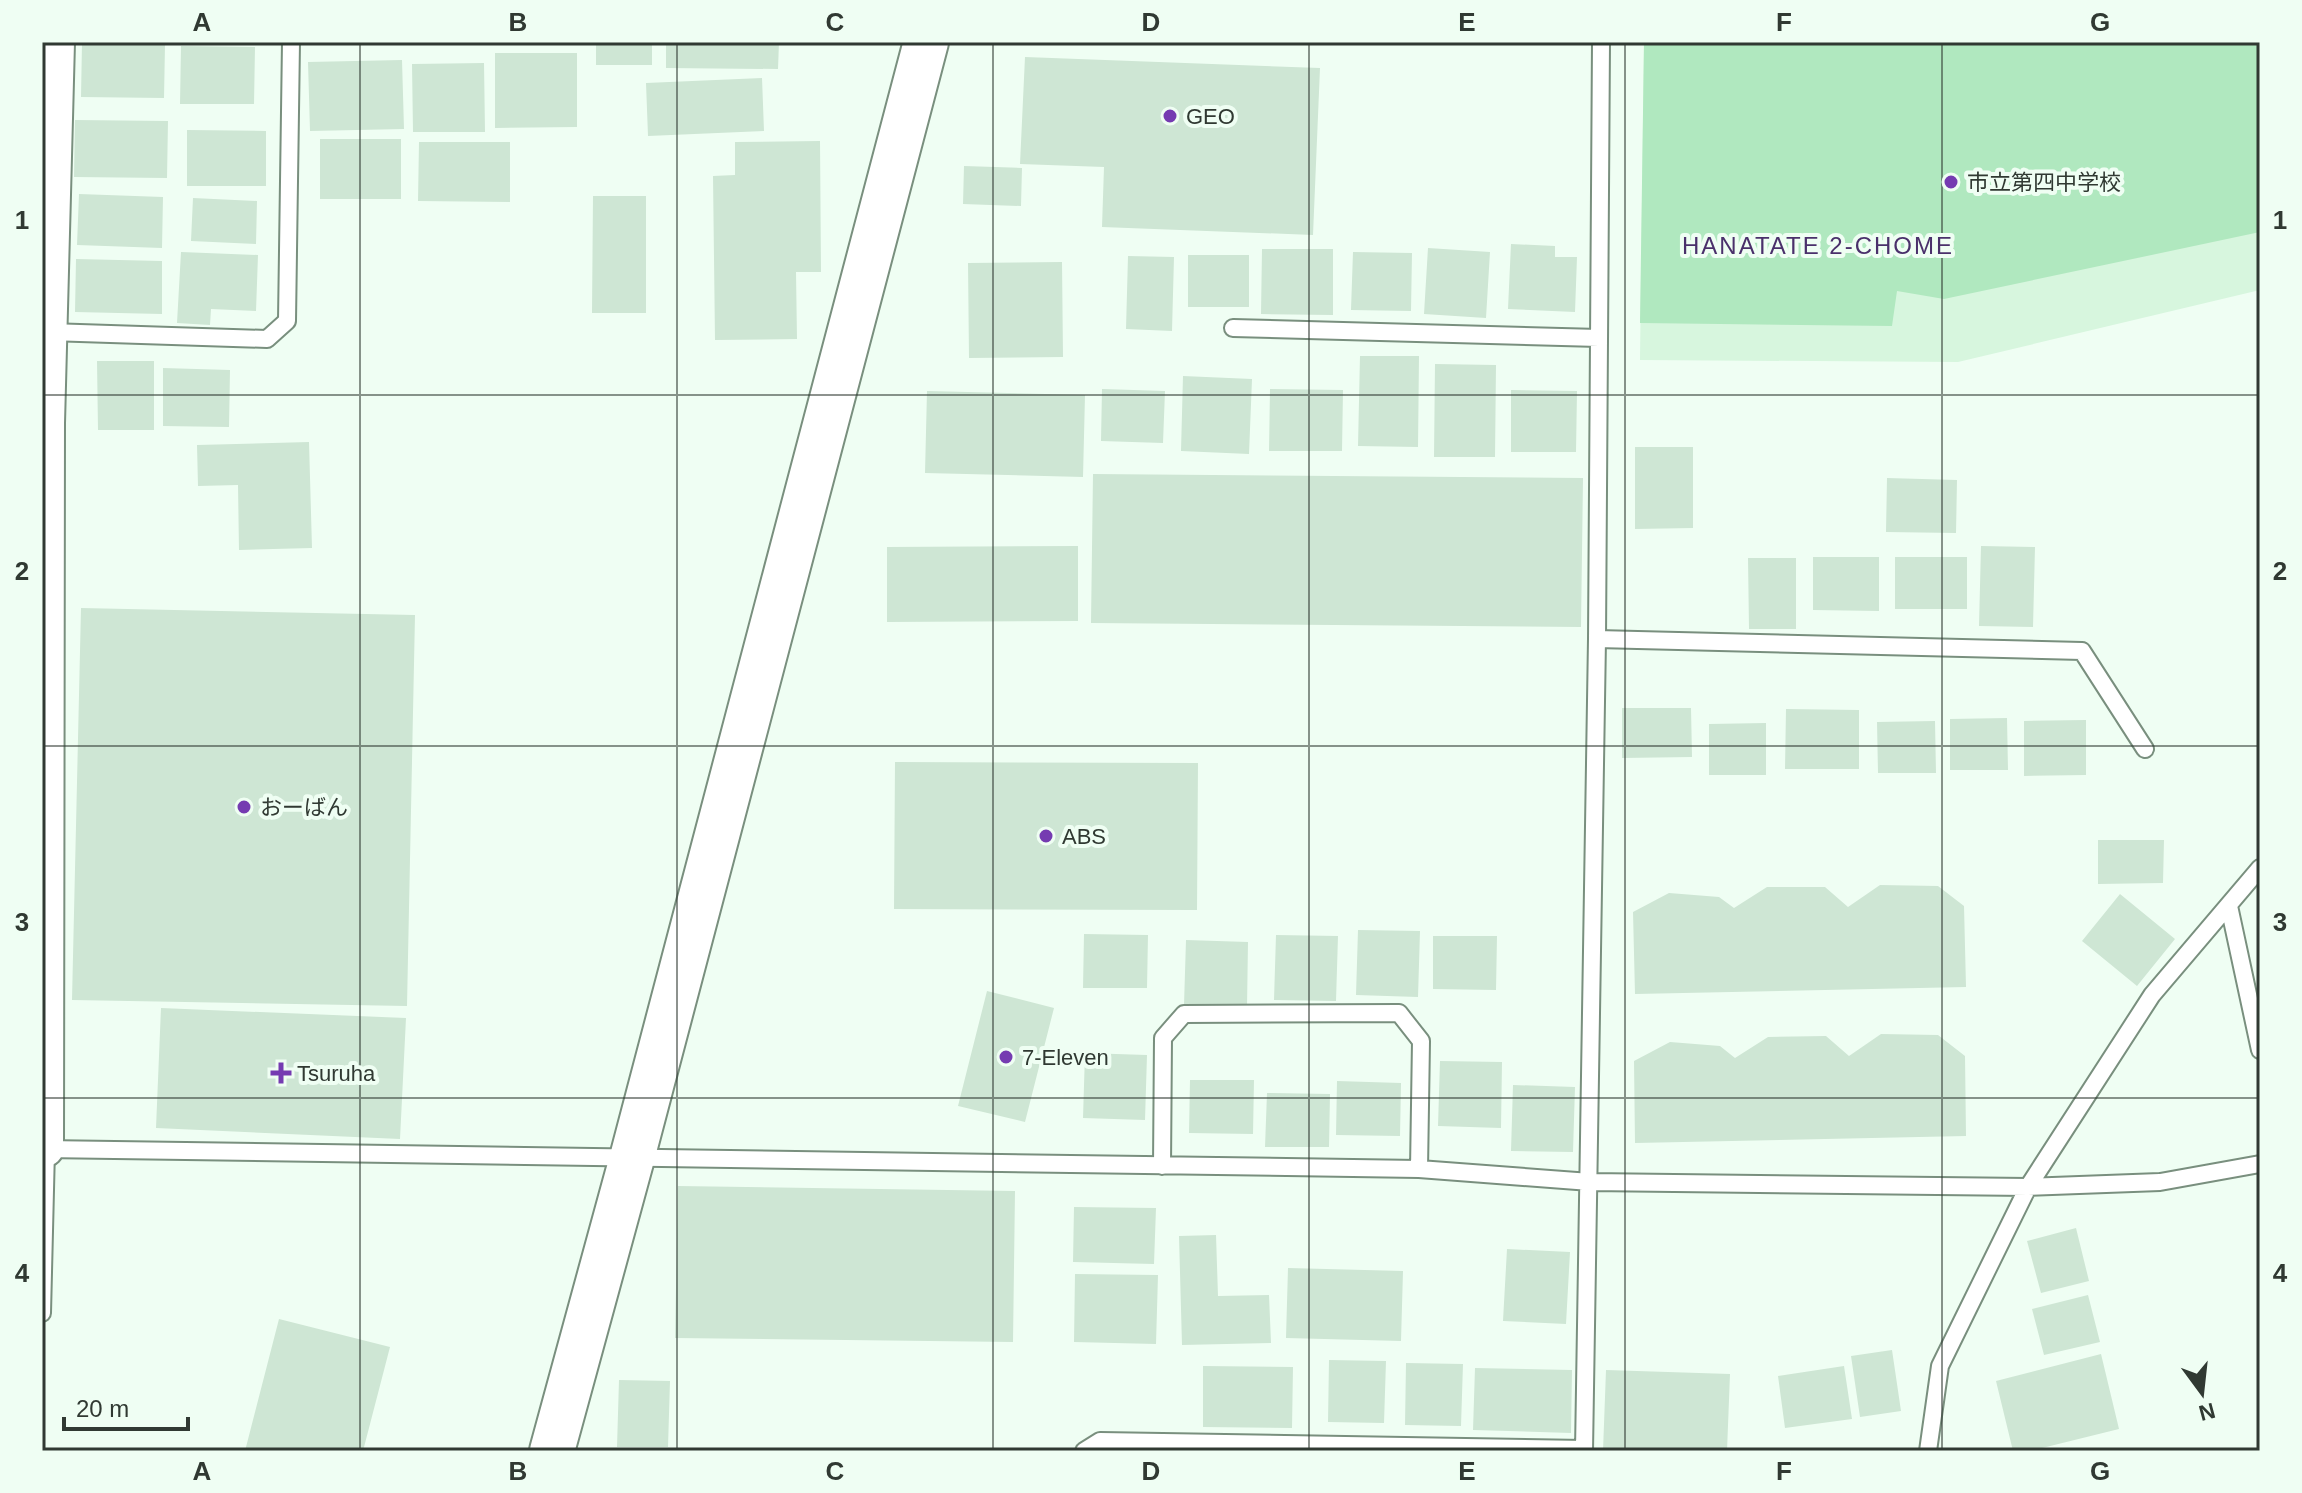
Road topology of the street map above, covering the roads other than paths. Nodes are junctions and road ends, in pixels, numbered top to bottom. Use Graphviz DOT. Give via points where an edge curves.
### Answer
graph roads {
  1 [pos="291,42"];
  2 [pos="926,42"];
  3 [pos="1601,42"];
  4 [pos="52,61"];
  5 [pos="1233,328"];
  6 [pos="49,332"];
  7 [pos="1599,338"];
  8 [pos="44,423"];
  9 [pos="1597,639"];
  10 [pos="2145,749"];
  11 [pos="2260,868"];
  12 [pos="2229,906"];
  13 [pos="2260,1050"];
  14 [pos="44,1149"];
  15 [pos="632,1158"];
  16 [pos="2260,1164"];
  17 [pos="1162,1166"];
  18 [pos="1419,1169"];
  19 [pos="1590,1182"];
  20 [pos="2028,1187"];
  21 [pos="42,1313"];
  22 [pos="1335,1447"];
  23 [pos="1584,1450"];
  24 [pos="552,1451"];
  25 [pos="1084,1451"];
  26 [pos="1928,1451"];
  1 -- 6 [label="lane" via="287,321 267,339"];
  2 -- 15 [label="street"];
  3 -- 7 [label="lane"];
  4 -- 6 [label="street"];
  5 -- 7 [label="lane"];
  6 -- 8 [label="street"];
  7 -- 9 [label="lane"];
  8 -- 14 [label="street"];
  9 -- 10 [label="lane" via="2082,651"];
  9 -- 19 [label="lane"];
  11 -- 12 [label="lane"];
  12 -- 13 [label="lane"];
  12 -- 20 [label="lane" via="2152,995"];
  14 -- 15 [label="lane"];
  14 -- 21 [label="lane"];
  15 -- 17 [label="lane"];
  15 -- 24 [label="street"];
  16 -- 20 [label="lane" via="2160,1182"];
  17 -- 18 [label="lane"];
  17 -- 18 [label="lane" via="1163,1038 1184,1014 1399,1013 1421,1041"];
  18 -- 19 [label="lane"];
  19 -- 20 [label="lane"];
  19 -- 23 [label="lane"];
  20 -- 26 [label="lane" via="1940,1366"];
  22 -- 23 [label="lane"];
  22 -- 25 [label="lane" via="1100,1441"];
}
